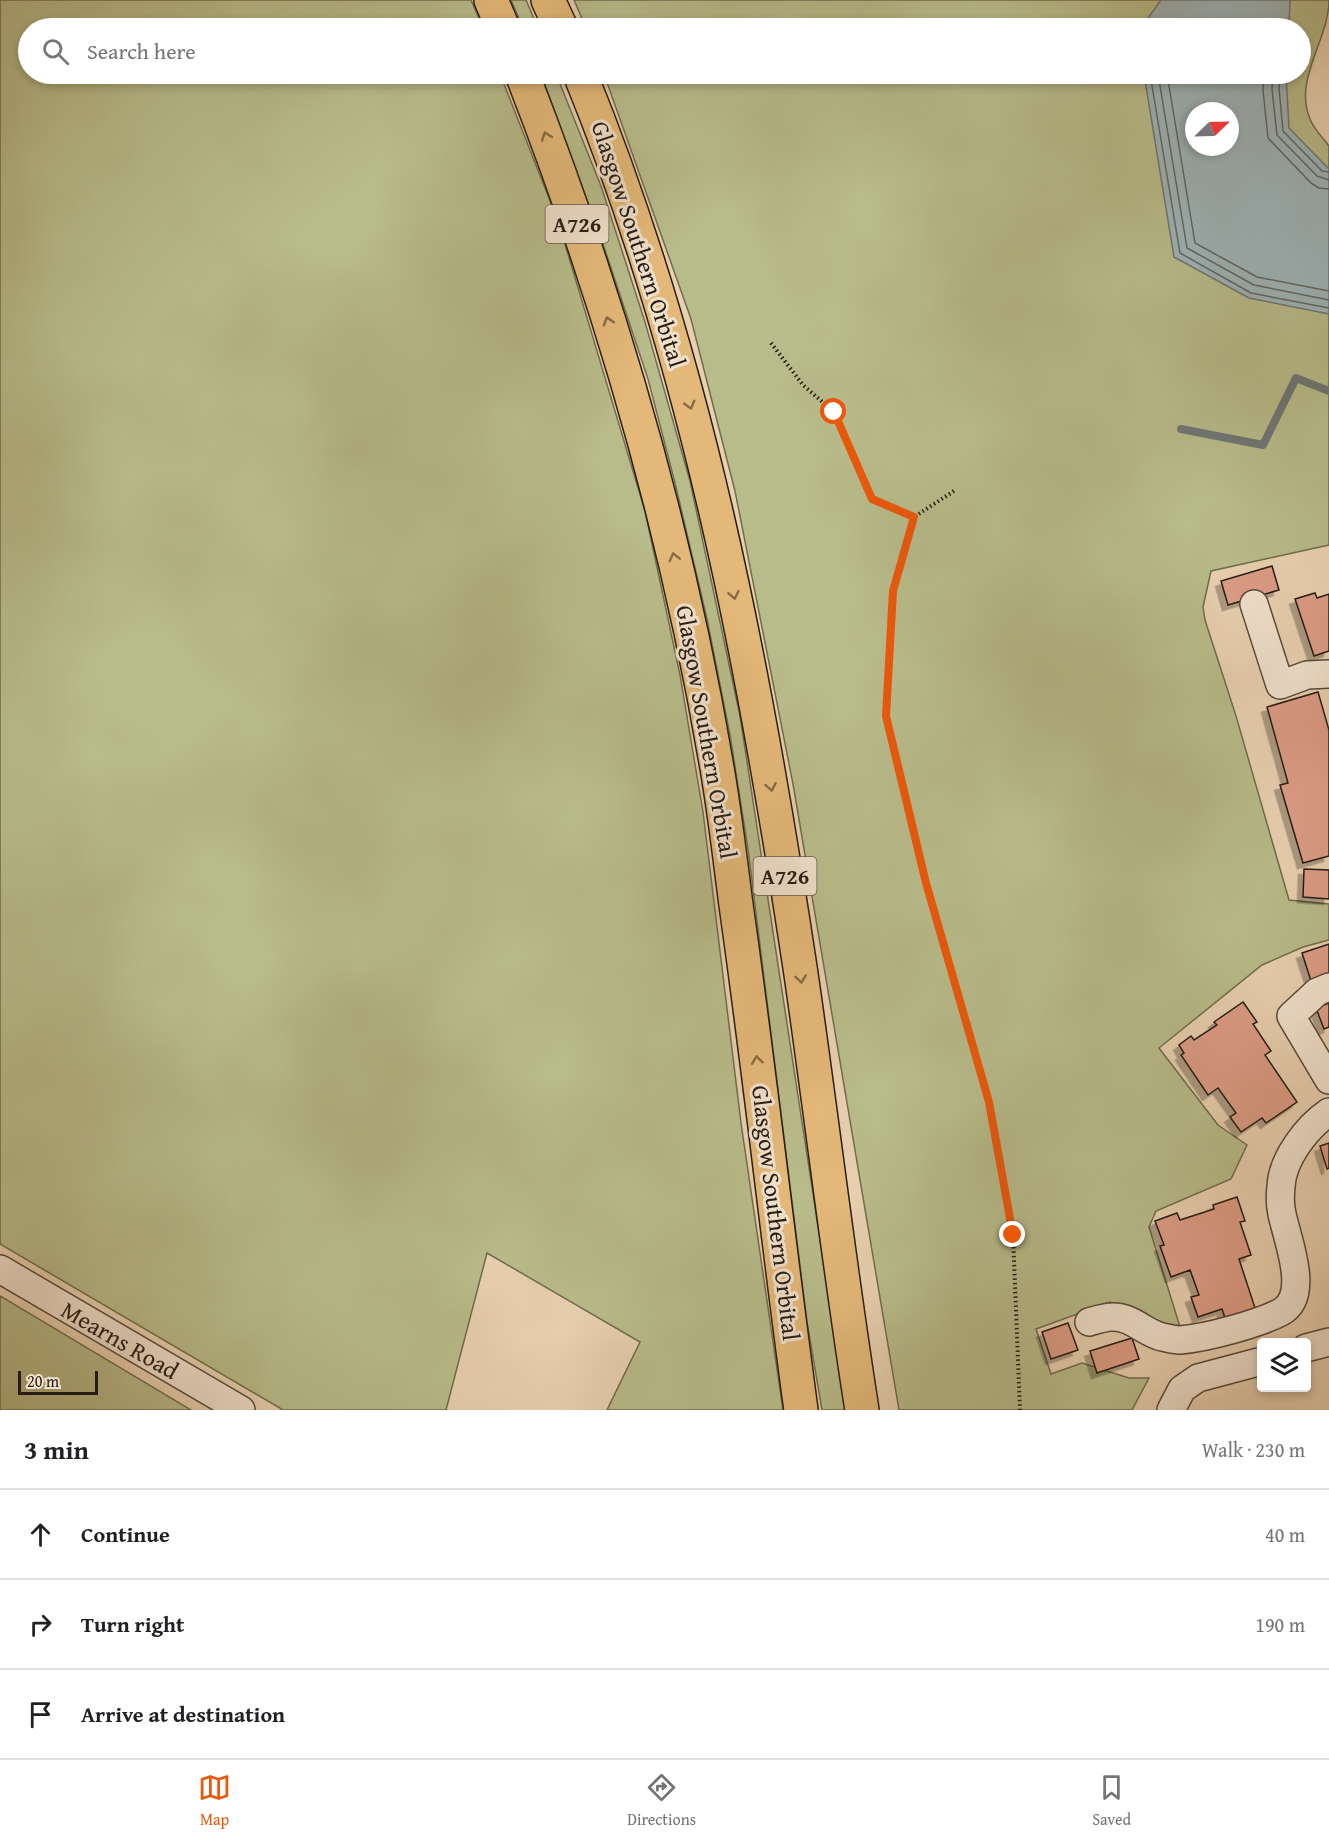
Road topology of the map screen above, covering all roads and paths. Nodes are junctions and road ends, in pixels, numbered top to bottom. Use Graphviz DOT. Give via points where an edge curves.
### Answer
graph roads {
  1 [pos="491,0"];
  2 [pos="548,0"];
  3 [pos="499,18"];
  4 [pos="556,18"];
  5 [pos="526,84"];
  6 [pos="584,84"];
  7 [pos="771,343"];
  8 [pos="954,491"];
  9 [pos="914,517"];
  10 [pos="1254,604"];
  11 [pos="1329,674"];
  12 [pos="1329,987"];
  13 [pos="1329,1080"];
  14 [pos="1329,1112"];
  15 [pos="0,1269"];
  16 [pos="1089,1322"];
  17 [pos="1329,1342"];
  18 [pos="1311,1347"];
  19 [pos="1257,1362"];
  20 [pos="241,1410"];
  21 [pos="801,1410"];
  22 [pos="862,1410"];
  23 [pos="1020,1410"];
  24 [pos="1171,1410"];
  1 -- 3 [label="highway"];
  2 -- 4 [label="highway"];
  21 -- 5 [label="highway, Glasgow Southern Orbital / A726, one-way" via="747,984 701,681 626,377"];
  6 -- 22 [label="highway, Glasgow Southern Orbital / A726, one-way" via="675,349 736,603 799,963"];
  7 -- 9 [label="path" via="803,385 834,412 872,499"];
  8 -- 9 [label="path"];
  9 -- 23 [label="path" via="893,591 886,716 926,883 989,1102 1013,1235"];
  10 -- 11 [label="street" via="1280,685 1307,675"];
  12 -- 13 [label="street" via="1317,992 1291,1016"];
  14 -- 16 [label="street" via="1289,1157 1281,1184 1281,1211 1296,1283 1293,1301 1283,1311 1243,1327 1179,1340 1158,1336 1130,1321 1112,1317"];
  15 -- 20 [label="street, Mearns Road"];
  17 -- 18 [label="street"];
  19 -- 24 [label="street" via="1198,1378 1182,1389"];
}
